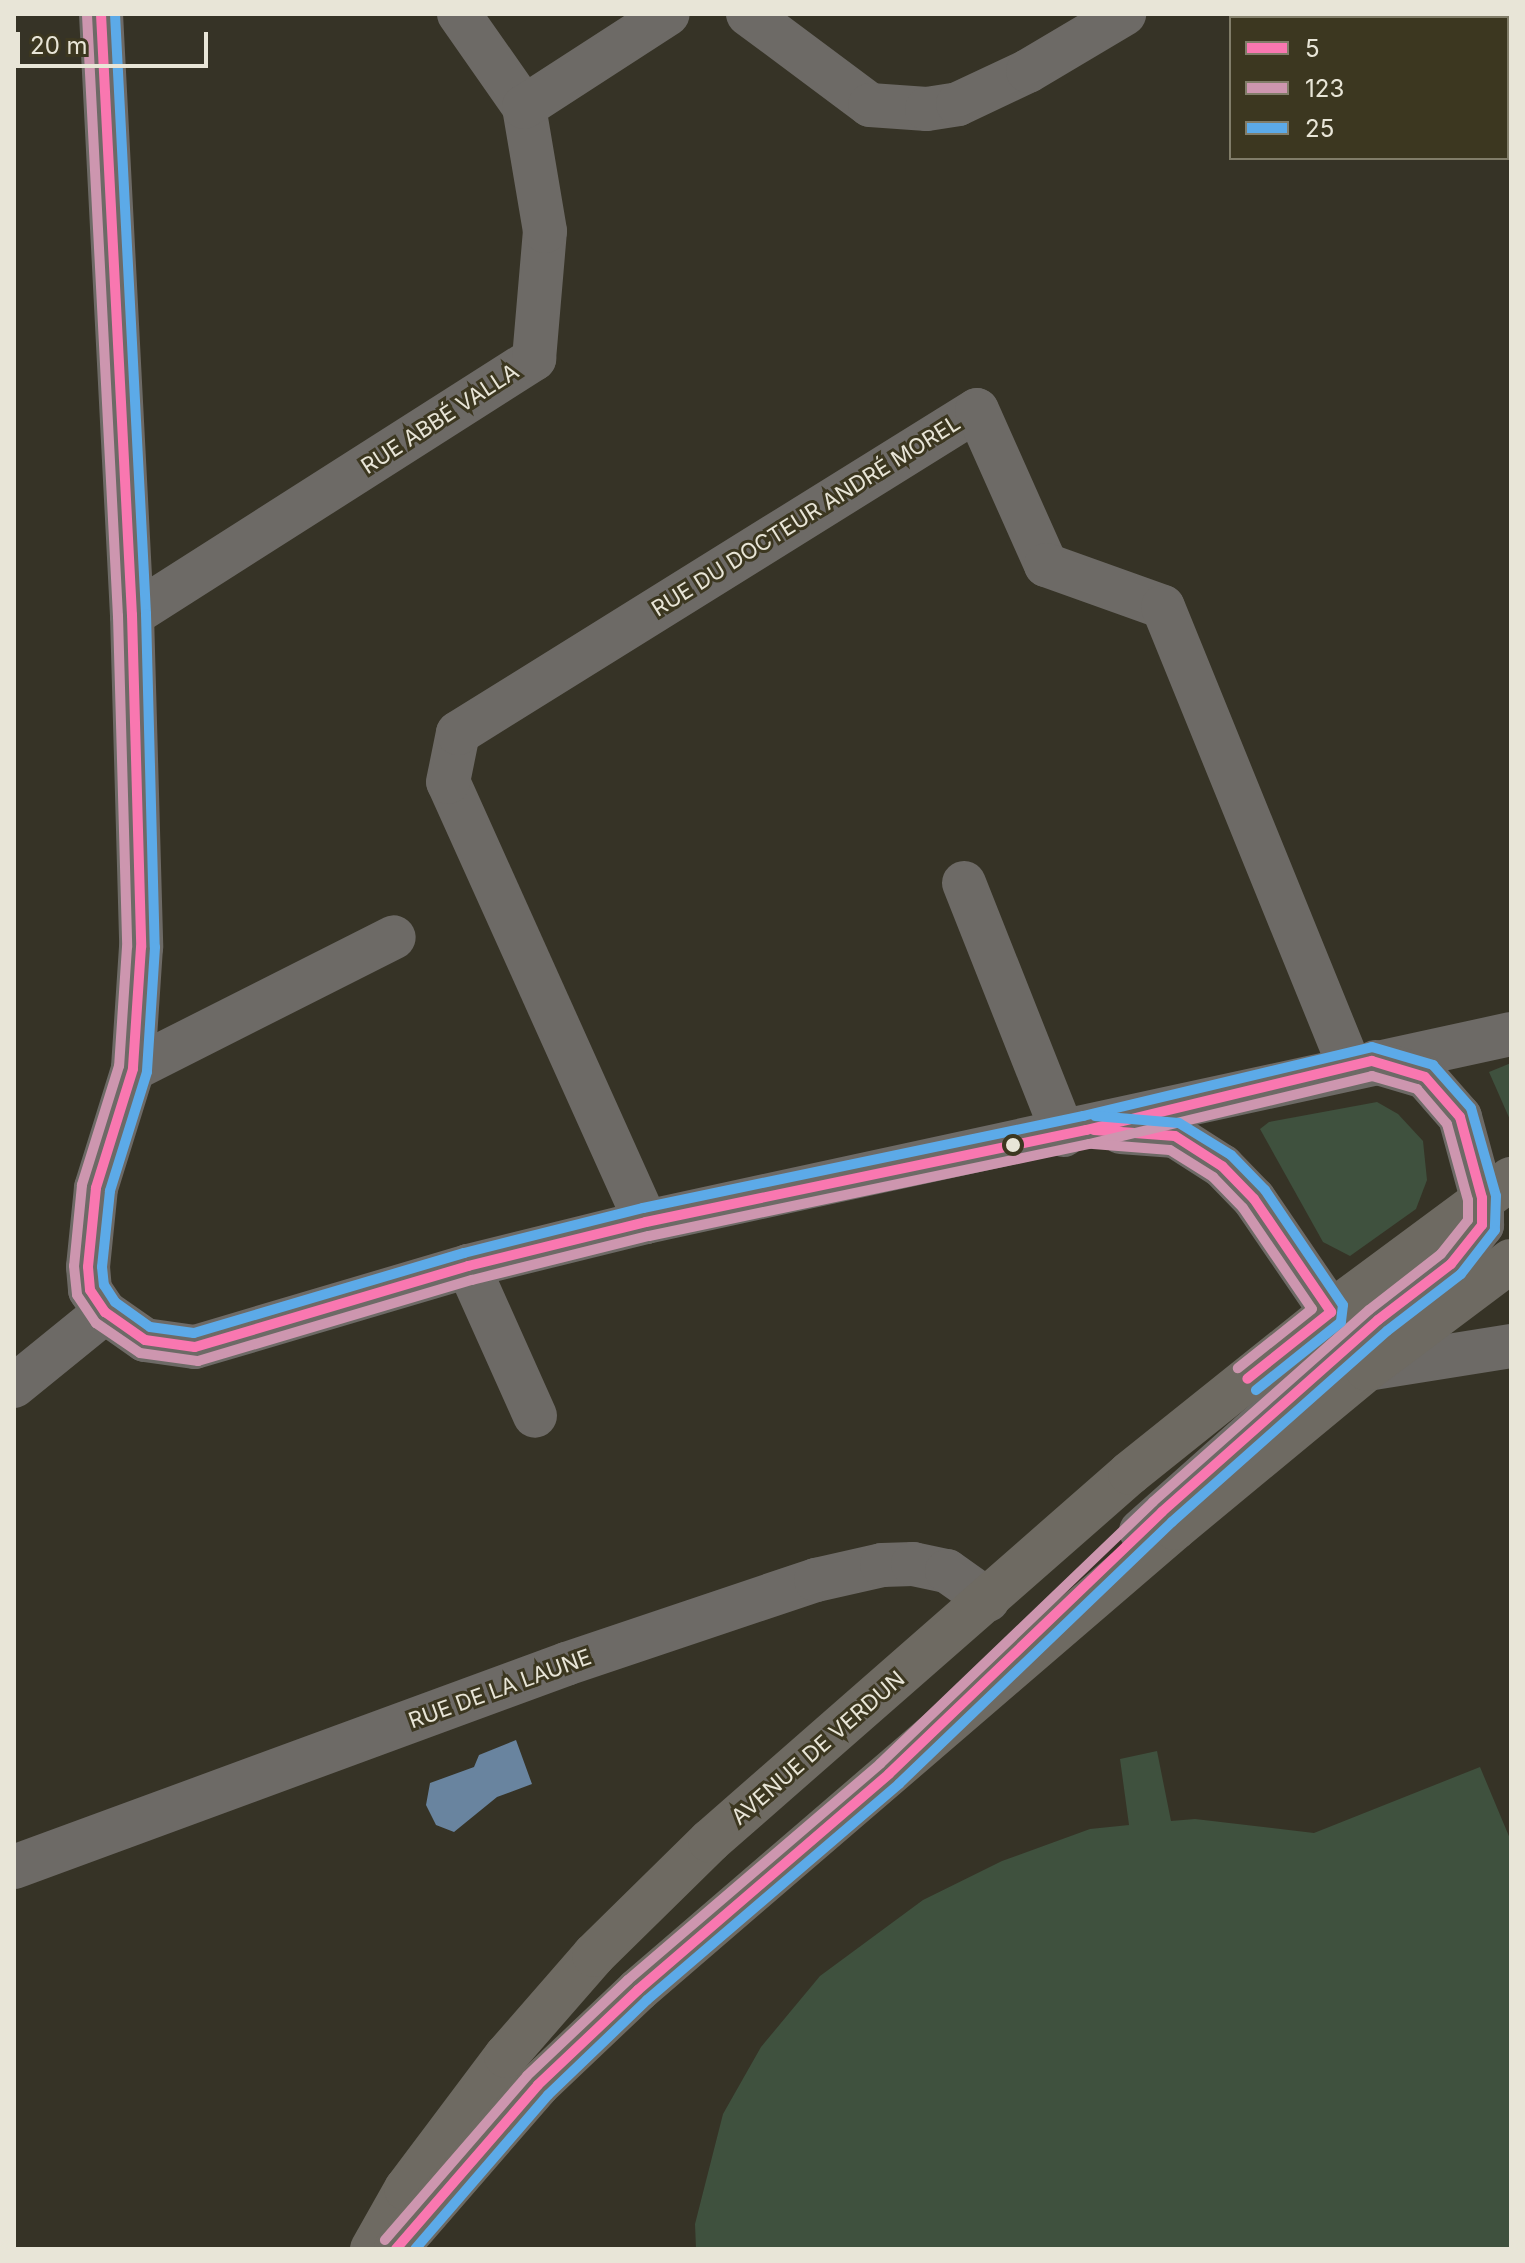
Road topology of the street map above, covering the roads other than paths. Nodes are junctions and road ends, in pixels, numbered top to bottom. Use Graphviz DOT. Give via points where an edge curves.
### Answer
graph roads {
  1 [pos="101,14"];
  2 [pos="459,14"];
  3 [pos="668,14"];
  4 [pos="748,14"];
  5 [pos="1124,14"];
  6 [pos="524,107"];
  7 [pos="132,615"];
  8 [pos="964,883"];
  9 [pos="394,937"];
  10 [pos="1511,1034"];
  11 [pos="1361,1064"];
  12 [pos="133,1069"];
  13 [pos="1075,1132"];
  14 [pos="1496,1188"];
  15 [pos="646,1222"];
  16 [pos="1511,1261"];
  17 [pos="468,1266"];
  18 [pos="1445,1311"];
  19 [pos="105,1312"];
  20 [pos="1331,1312"];
  21 [pos="1378,1320"];
  22 [pos="1511,1346"];
  23 [pos="1367,1369"];
  24 [pos="14,1386"];
  25 [pos="535,1416"];
  26 [pos="988,1600"];
  27 [pos="889,1774"];
  28 [pos="14,1867"];
  29 [pos="372,2249"];
  30 [pos="396,2249"];
  1 -- 7 [label="street"];
  2 -- 6 [label="street, RUE ABBÉ VALLA"];
  3 -- 6 [label="street"];
  4 -- 5 [label="street" via="870,105 927,109 958,104 1014,78"];
  6 -- 7 [label="street, RUE ABBÉ VALLA" via="545,231 534,359"];
  7 -- 12 [label="street" via="141,947"];
  8 -- 13 [label="street"];
  9 -- 12 [label="street"];
  10 -- 11 [label="street"];
  11 -- 13 [label="street"];
  11 -- 14 [label="street" via="1425,1077 1460,1117"];
  11 -- 15 [label="street, RUE DU DOCTEUR ANDRÉ MOREL" via="1163,607 1046,565 977,410 458,733 448,782"];
  12 -- 19 [label="street" via="96,1188 88,1267 90,1290"];
  13 -- 15 [label="street"];
  13 -- 20 [label="street" via="1175,1136 1222,1166 1254,1199"];
  14 -- 20 [label="main road, AVENUE DE VERDUN"];
  14 -- 21 [label="street" via="1482,1225 1451,1264"];
  15 -- 17 [label="street"];
  16 -- 18 [label="main road"];
  17 -- 19 [label="street" via="195,1347 145,1340"];
  17 -- 25 [label="street"];
  18 -- 21 [label="street"];
  18 -- 23 [label="main road"];
  19 -- 24 [label="street"];
  20 -- 21 [label="street" via="1362,1323"];
  20 -- 26 [label="main road, AVENUE DE VERDUN" via="1130,1473"];
  21 -- 27 [label="street" via="1162,1512"];
  22 -- 23 [label="street"];
  23 -- 27 [label="main road"];
  26 -- 28 [label="street, RUE DE LA LAUNE" via="947,1571 913,1564 882,1565 816,1580 566,1664"];
  26 -- 29 [label="main road, AVENUE DE VERDUN" via="710,1841 594,1955 506,2056 424,2165"];
  27 -- 30 [label="main road" via="638,1990 538,2085"];
}
